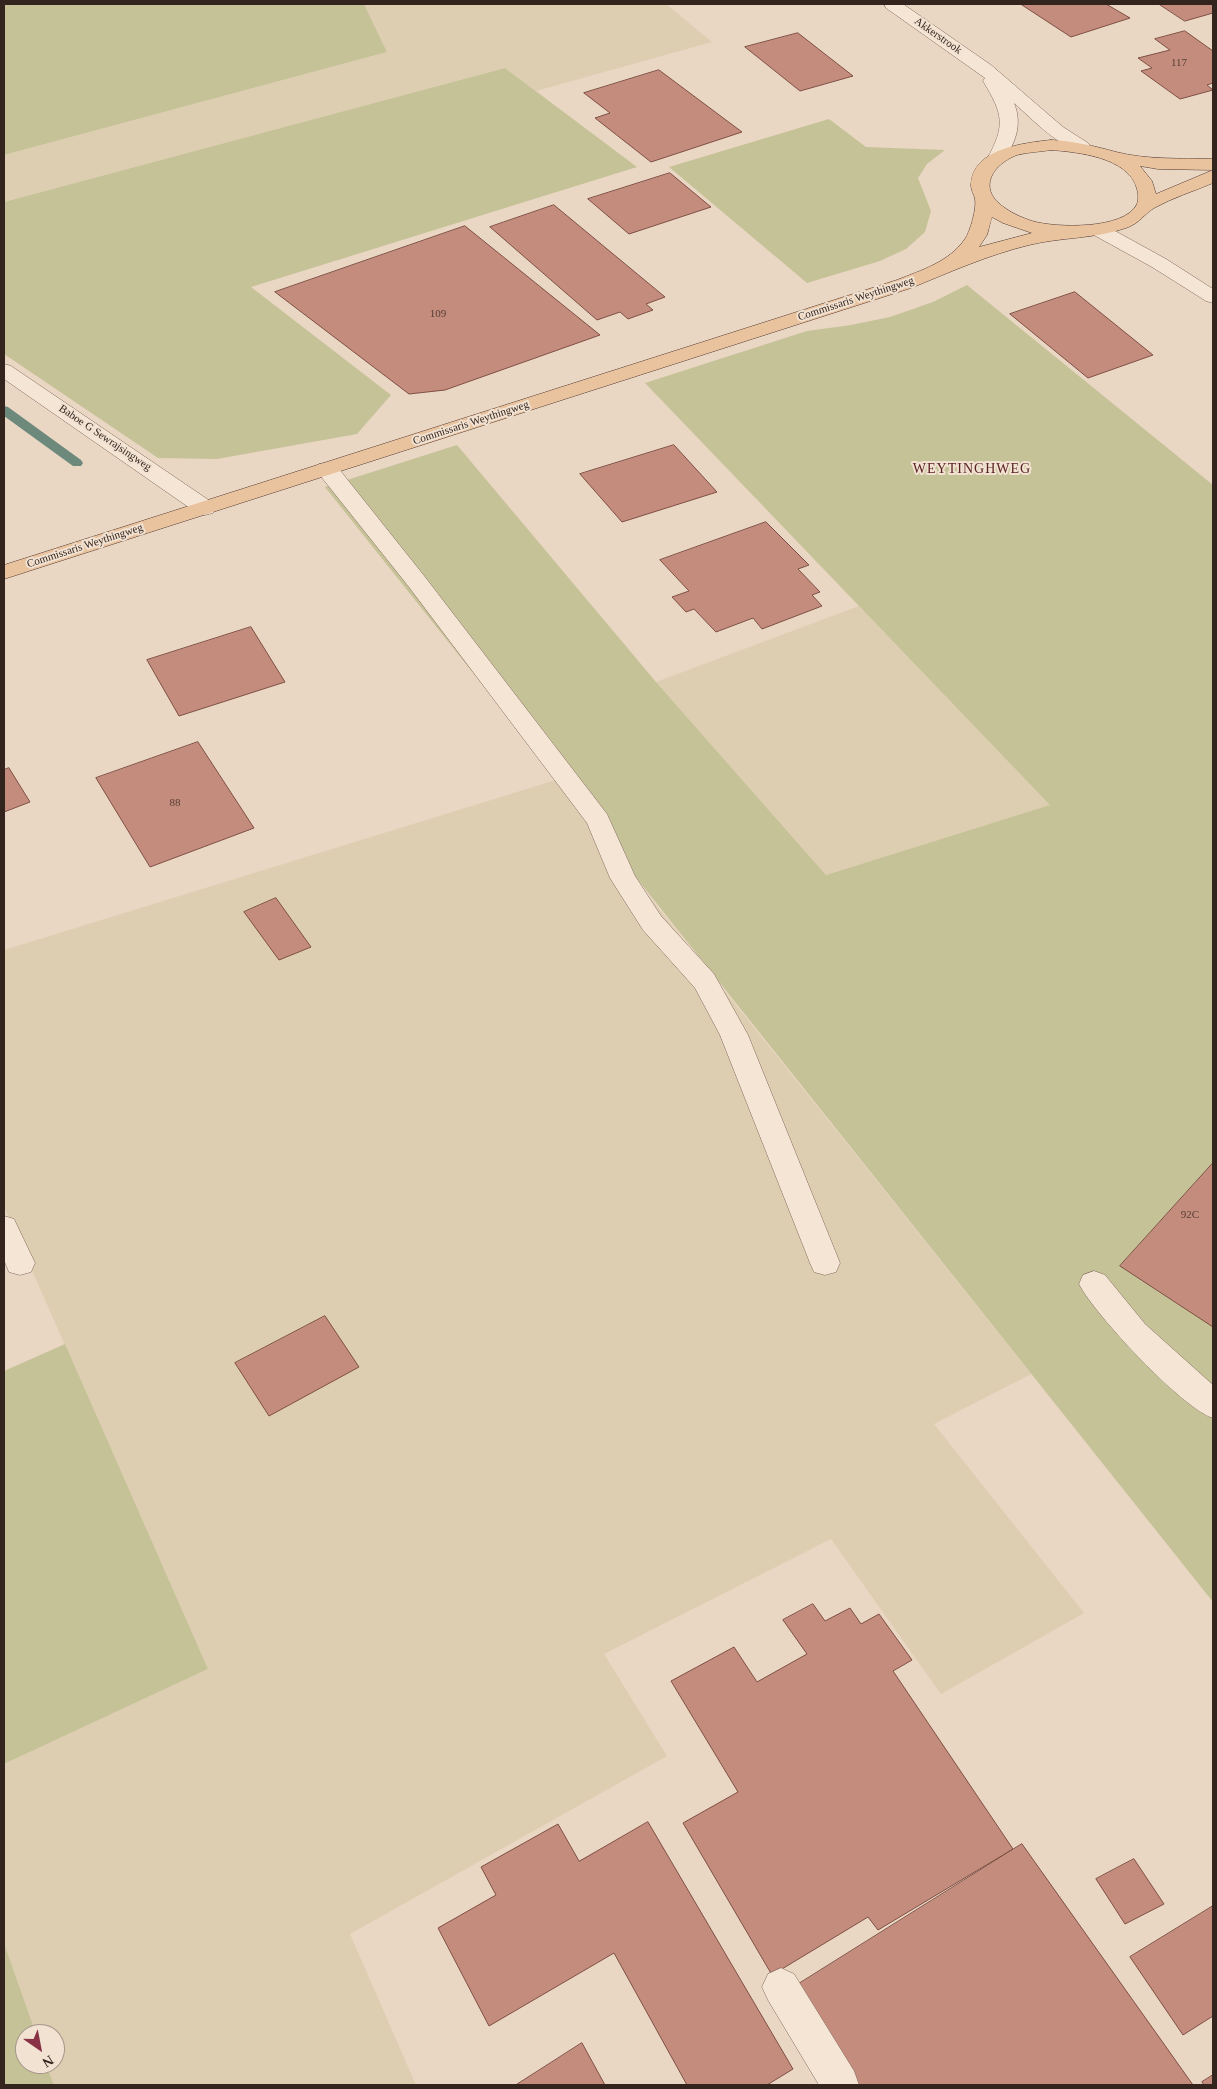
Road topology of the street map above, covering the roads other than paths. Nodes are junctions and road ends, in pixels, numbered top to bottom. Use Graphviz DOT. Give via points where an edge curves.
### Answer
graph roads {
  1 [pos="892,4"];
  2 [pos="985,69"];
  3 [pos="1082,147"];
  4 [pos="1114,157"];
  5 [pos="996,159"];
  6 [pos="1213,164"];
  7 [pos="1213,176"];
  8 [pos="985,200"];
  9 [pos="1146,205"];
  10 [pos="1099,230"];
  11 [pos="1070,232"];
  12 [pos="937,272"];
  13 [pos="1213,297"];
  14 [pos="4,370"];
  15 [pos="327,469"];
  16 [pos="205,508"];
  17 [pos="4,572"];
  18 [pos="4,1228"];
  19 [pos="20,1263"];
  20 [pos="825,1263"];
  21 [pos="1094,1284"];
  22 [pos="1213,1404"];
  23 [pos="781,1987"];
  24 [pos="840,2085"];
  1 -- 2 [label="street, Akkerstrook"];
  2 -- 3 [label="street, Akkerstrook" via="1057,131"];
  2 -- 5 [label="street" via="1011,119 1008,138"];
  3 -- 4 [label="main road"];
  3 -- 5 [label="main road" via="1051,145 1026,148"];
  4 -- 6 [label="main road" via="1158,163"];
  4 -- 9 [label="main road" via="1136,171 1147,188"];
  5 -- 8 [label="main road, Commissaris Weythingweg" via="981,174 979,187"];
  7 -- 9 [label="main road"];
  8 -- 11 [label="main road" via="1019,222"];
  8 -- 12 [label="main road, Commissaris Weythingweg" via="977,238 968,250"];
  9 -- 10 [label="main road" via="1135,216"];
  10 -- 11 [label="main road"];
  10 -- 13 [label="street"];
  11 -- 12 [label="main road, Commissaris Weythingweg" via="1028,239 980,253"];
  12 -- 15 [label="main road, Commissaris Weythingweg"];
  14 -- 16 [label="street, Baboe G Sewrajsingweg"];
  15 -- 16 [label="main road, Commissaris Weythingweg"];
  15 -- 20 [label="street" via="598,820 623,878 652,923 705,981 734,1035"];
  16 -- 17 [label="main road, Commissaris Weythingweg"];
  18 -- 19 [label="street"];
  21 -- 22 [label="street" via="1110,1306"];
  23 -- 24 [label="street"];
}
